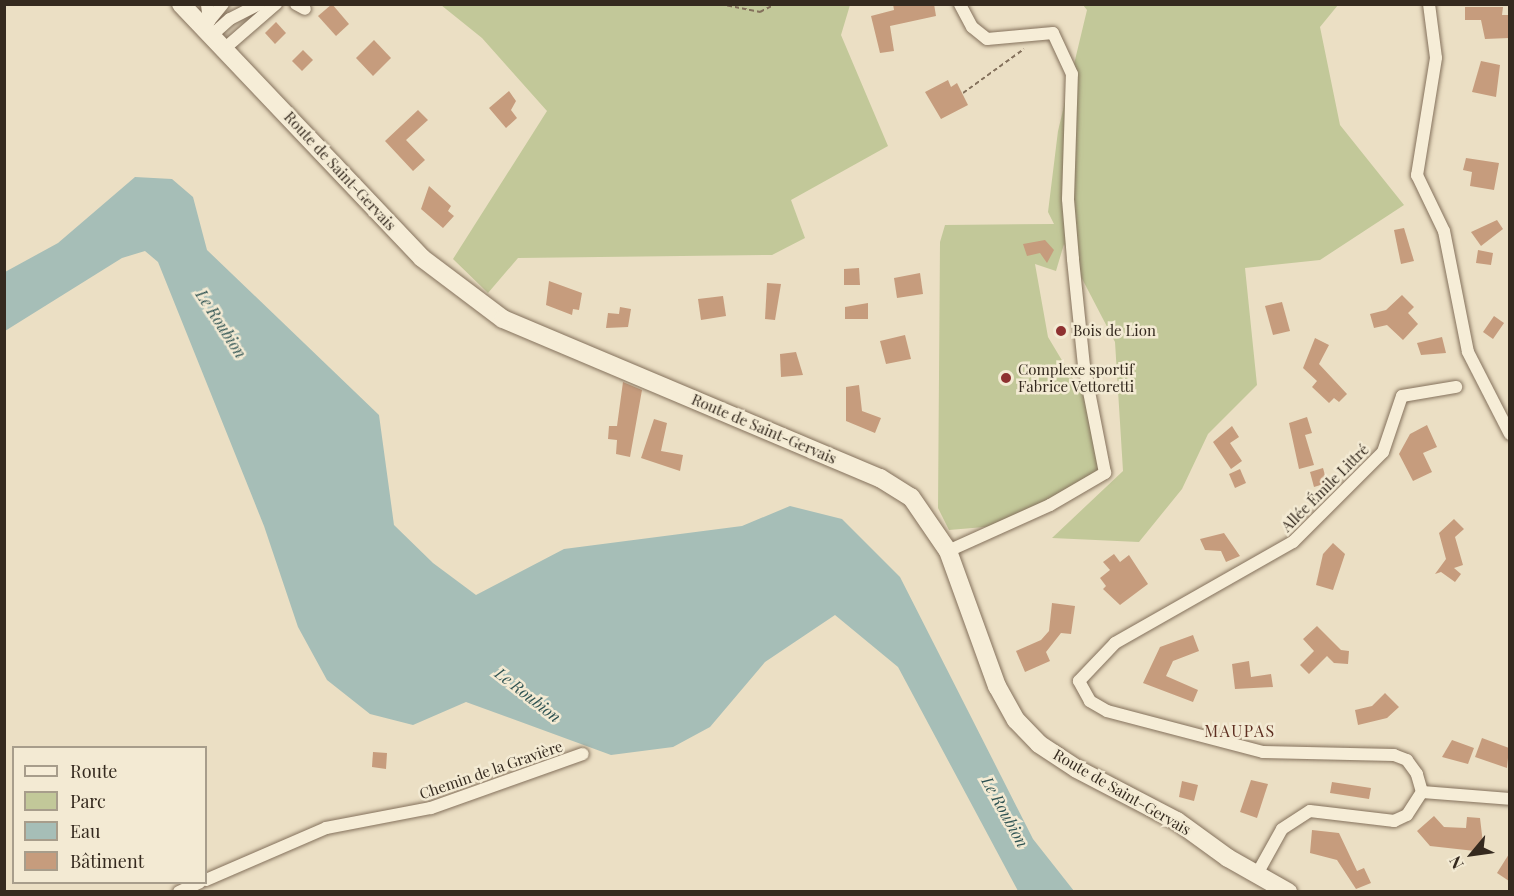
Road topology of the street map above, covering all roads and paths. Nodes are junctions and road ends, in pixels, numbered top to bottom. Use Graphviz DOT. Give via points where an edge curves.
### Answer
graph roads {
  1 [pos="181,4"];
  2 [pos="207,4"];
  3 [pos="223,4"];
  4 [pos="260,4"];
  5 [pos="276,4"];
  6 [pos="720,4"];
  7 [pos="776,4"];
  8 [pos="960,4"];
  9 [pos="1429,4"];
  10 [pos="208,28"];
  11 [pos="1044,31"];
  12 [pos="224,49"];
  13 [pos="963,93"];
  14 [pos="1456,387"];
  15 [pos="1509,434"];
  16 [pos="948,551"];
  17 [pos="583,754"];
  18 [pos="1422,792"];
  19 [pos="1509,799"];
  20 [pos="1257,874"];
  21 [pos="207,880"];
  22 [pos="195,884"];
  23 [pos="179,891"];
  24 [pos="1288,891"];
  1 -- 10 [label="street, Route de Saint-Gervais"];
  2 -- 10 [label="street"];
  3 -- 10 [label="street"];
  4 -- 10 [label="street"];
  5 -- 12 [label="street"];
  6 -- 7 [label="path" via="760,12"];
  8 -- 11 [label="street" via="972,27 987,39"];
  9 -- 15 [label="street" via="1436,58 1417,175 1444,231 1468,352"];
  10 -- 12 [label="street, Route de Saint-Gervais"];
  11 -- 13 [label="path"];
  11 -- 16 [label="street" via="1053,33 1061,45 1071,74 1068,199 1072,259 1084,366 1105,472 1050,505"];
  12 -- 16 [label="street, Route de Saint-Gervais" via="422,258 503,319 880,478 911,497"];
  14 -- 18 [label="street, Allée Émile Littré" via="1402,396 1383,452 1293,542 1115,643 1079,681 1090,701 1107,711 1263,752 1394,755 1407,760"];
  16 -- 20 [label="street, Route de Saint-Gervais" via="997,686 1016,720 1039,744 1077,769 1177,821"];
  17 -- 21 [label="street, Chemin de la Gravière" via="431,808 326,828"];
  18 -- 19 [label="street"];
  18 -- 20 [label="street" via="1415,807 1394,821 1310,811 1289,821"];
  20 -- 24 [label="street, Route de Saint-Gervais"];
  22 -- 23 [label="street"];
}
